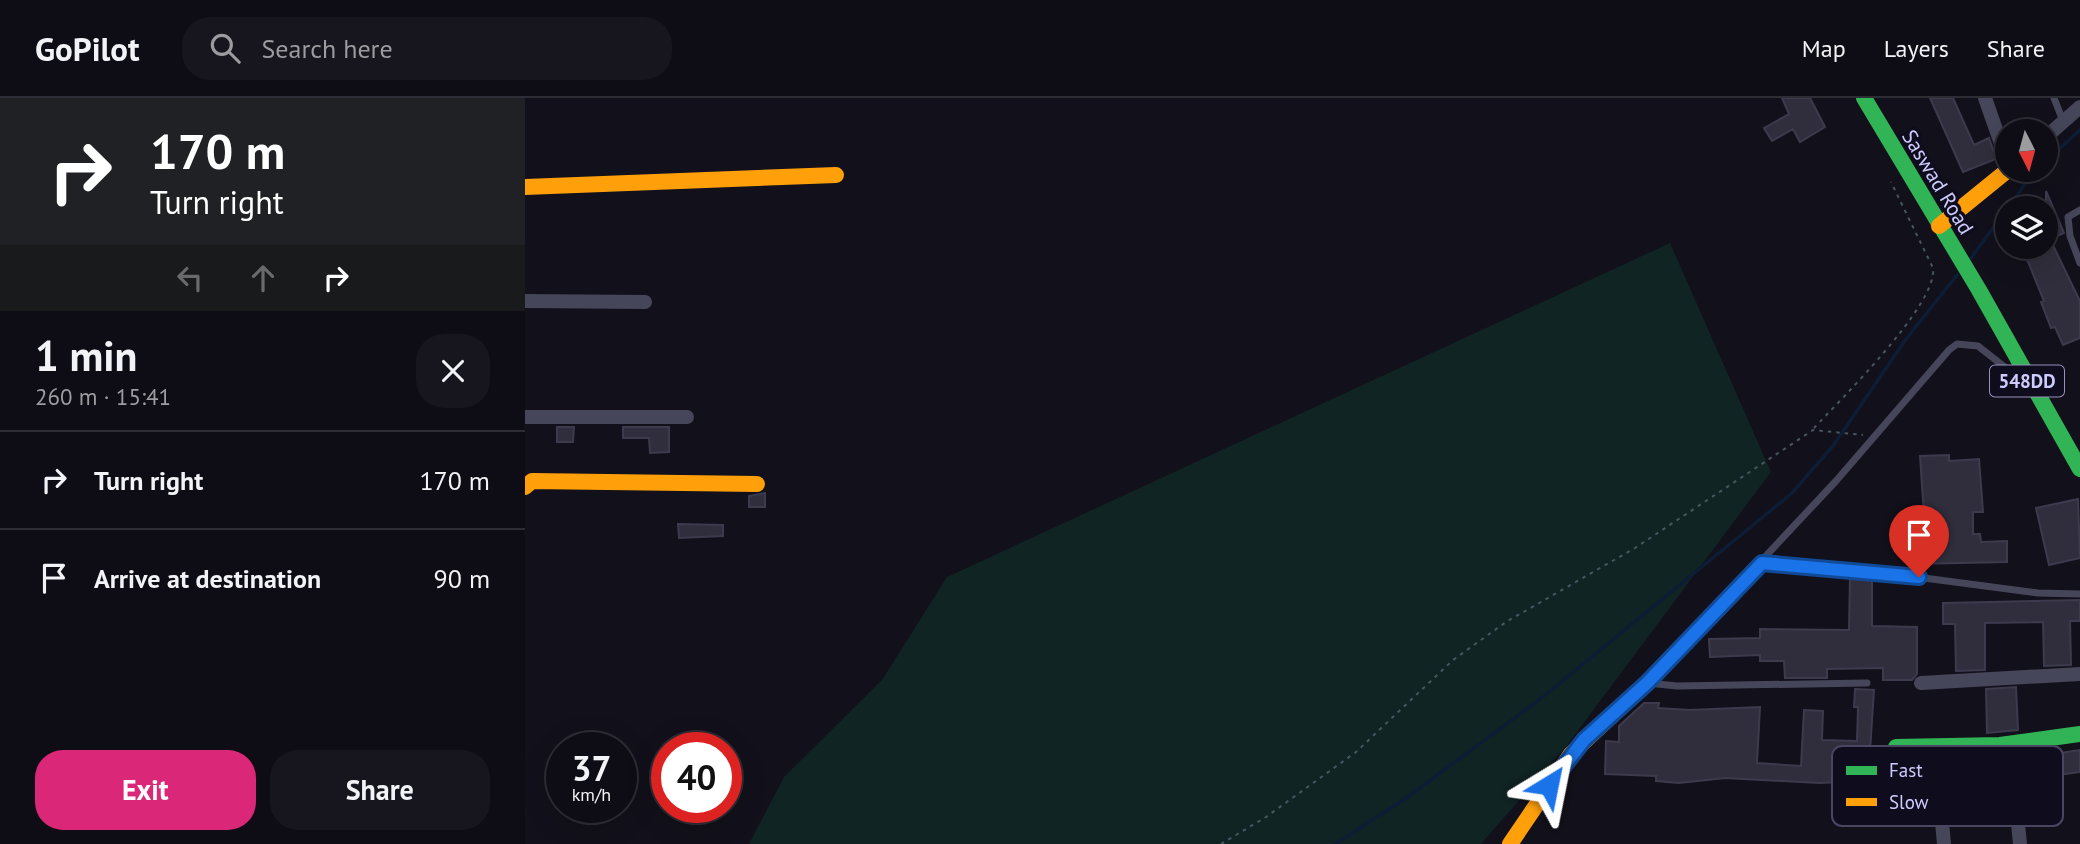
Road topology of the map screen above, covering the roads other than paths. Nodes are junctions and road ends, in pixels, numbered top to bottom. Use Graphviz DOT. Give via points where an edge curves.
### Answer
graph roads {
  1 [pos="1864,98"];
  2 [pos="1985,98"];
  3 [pos="2054,98"];
  4 [pos="2080,107"];
  5 [pos="2063,122"];
  6 [pos="2058,126"];
  7 [pos="1995,127"];
  8 [pos="837,175"];
  9 [pos="1995,181"];
  10 [pos="525,187"];
  11 [pos="2080,210"];
  12 [pos="1939,226"];
  13 [pos="2080,263"];
  14 [pos="525,301"];
  15 [pos="645,302"];
  16 [pos="2031,387"];
  17 [pos="525,417"];
  18 [pos="687,417"];
  19 [pos="2080,469"];
  20 [pos="757,484"];
  21 [pos="525,486"];
  22 [pos="1762,563"];
  23 [pos="2080,594"];
  24 [pos="2080,674"];
  25 [pos="1647,683"];
  26 [pos="1867,683"];
  27 [pos="1921,683"];
  28 [pos="2080,734"];
  29 [pos="2010,744"];
  30 [pos="1935,746"];
  31 [pos="1942,826"];
  32 [pos="2018,826"];
  33 [pos="1510,844"];
  34 [pos="1944,844"];
  35 [pos="2020,844"];
  1 -- 12 [label="main road, Saswad Road / 548DD"];
  2 -- 7 [label="street"];
  3 -- 5 [label="lane"];
  4 -- 5 [label="street"];
  5 -- 6 [label="street"];
  8 -- 10 [label="main road"];
  9 -- 12 [label="main road"];
  11 -- 13 [label="lane" via="2068,217 2067,224"];
  12 -- 16 [label="main road, Saswad Road / 548DD"];
  14 -- 15 [label="street"];
  16 -- 19 [label="main road, Saswad Road / 548DD"];
  16 -- 22 [label="lane" via="1978,346 1957,344"];
  17 -- 18 [label="street"];
  20 -- 21 [label="main road" via="532,481"];
  22 -- 23 [label="lane"];
  22 -- 25 [label="lane"];
  24 -- 27 [label="street"];
  25 -- 26 [label="lane"];
  25 -- 33 [label="main road" via="1571,754"];
  28 -- 29 [label="main road"];
  29 -- 30 [label="main road"];
  31 -- 34 [label="street"];
  32 -- 35 [label="street"];
}
